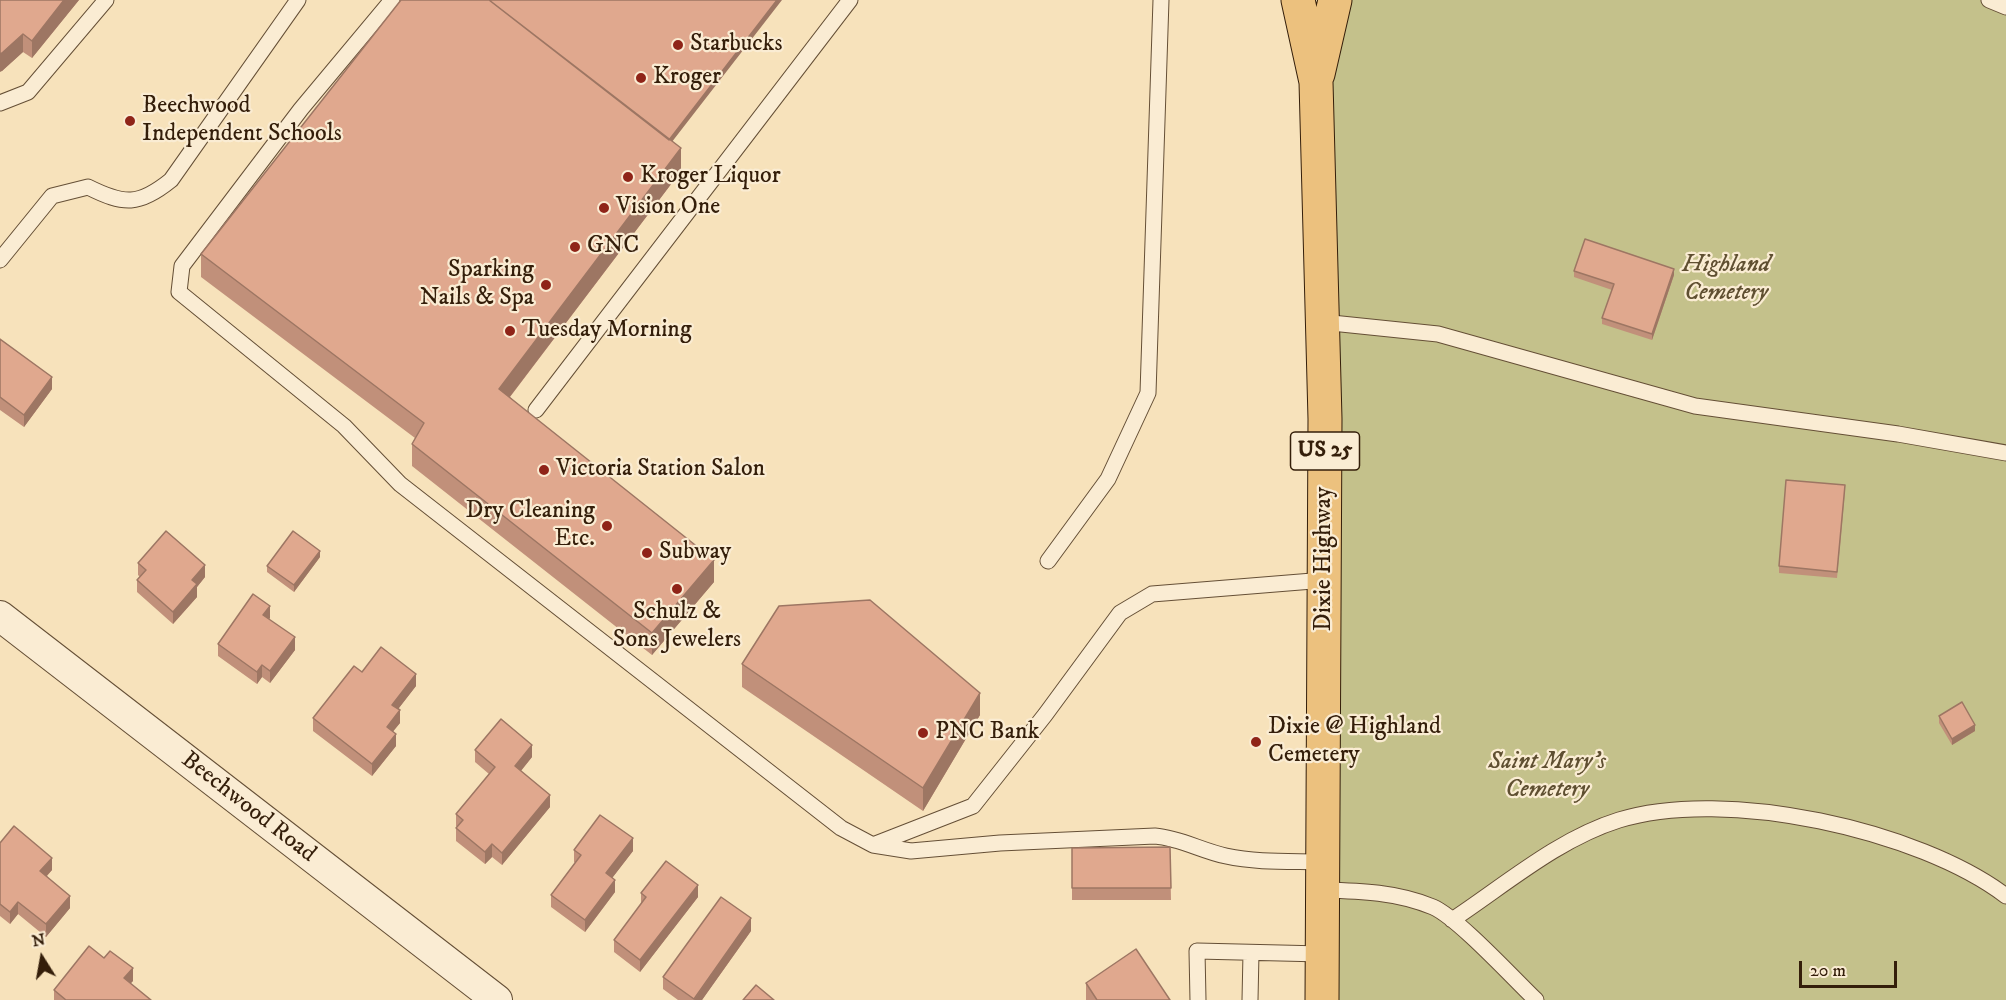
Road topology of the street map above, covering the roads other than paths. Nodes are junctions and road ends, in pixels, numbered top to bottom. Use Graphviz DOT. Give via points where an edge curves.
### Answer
graph roads {
  1 [pos="106,0"];
  2 [pos="298,0"];
  3 [pos="392,0"];
  4 [pos="850,0"];
  5 [pos="1161,0"];
  6 [pos="1298,0"];
  7 [pos="1335,0"];
  8 [pos="1989,0"];
  9 [pos="2006,7"];
  10 [pos="1316,82"];
  11 [pos="0,103"];
  12 [pos="0,260"];
  13 [pos="1322,322"];
  14 [pos="537,411"];
  15 [pos="2006,453"];
  16 [pos="1048,561"];
  17 [pos="1325,580"];
  18 [pos="0,616"];
  19 [pos="873,844"];
  20 [pos="1323,876"];
  21 [pos="2006,897"];
  22 [pos="1452,920"];
  23 [pos="1251,953"];
  24 [pos="1322,954"];
  25 [pos="490,998"];
  26 [pos="1198,1000"];
  27 [pos="1250,1000"];
  28 [pos="1322,1000"];
  29 [pos="1536,1000"];
  1 -- 11 [label="lane" via="28,92"];
  2 -- 12 [label="lane" via="171,180 153,195 134,201 114,200 88,187 52,196"];
  3 -- 19 [label="lane" via="301,108 182,266 179,292 344,426 400,483 771,775 841,828"];
  4 -- 14 [label="lane"];
  5 -- 16 [label="lane" via="1148,393 1108,479"];
  6 -- 10 [label="main road, Dixie Highway / US 25"];
  7 -- 10 [label="main road, Dixie Highway / US 25"];
  8 -- 9 [label="lane"];
  10 -- 13 [label="main road, Dixie Highway / US 25"];
  13 -- 15 [label="lane" via="1438,334 1695,406"];
  13 -- 17 [label="main road, Dixie Highway / US 25"];
  17 -- 19 [label="lane" via="1152,594 1120,613 973,806"];
  17 -- 20 [label="main road, Dixie Highway / US 25"];
  18 -- 25 [label="street, Beechwood Road"];
  19 -- 20 [label="lane" via="911,851 1000,843 1172,837 1234,858"];
  20 -- 22 [label="lane" via="1434,908"];
  20 -- 24 [label="main road, Dixie Highway / US 25"];
  21 -- 22 [label="lane" via="1980,876 1892,839 1755,811 1695,808 1619,820 1574,839"];
  22 -- 29 [label="lane"];
  23 -- 24 [label="lane"];
  23 -- 26 [label="lane" via="1197,951"];
  23 -- 27 [label="lane"];
  24 -- 28 [label="main road, Dixie Highway / US 25"];
}
